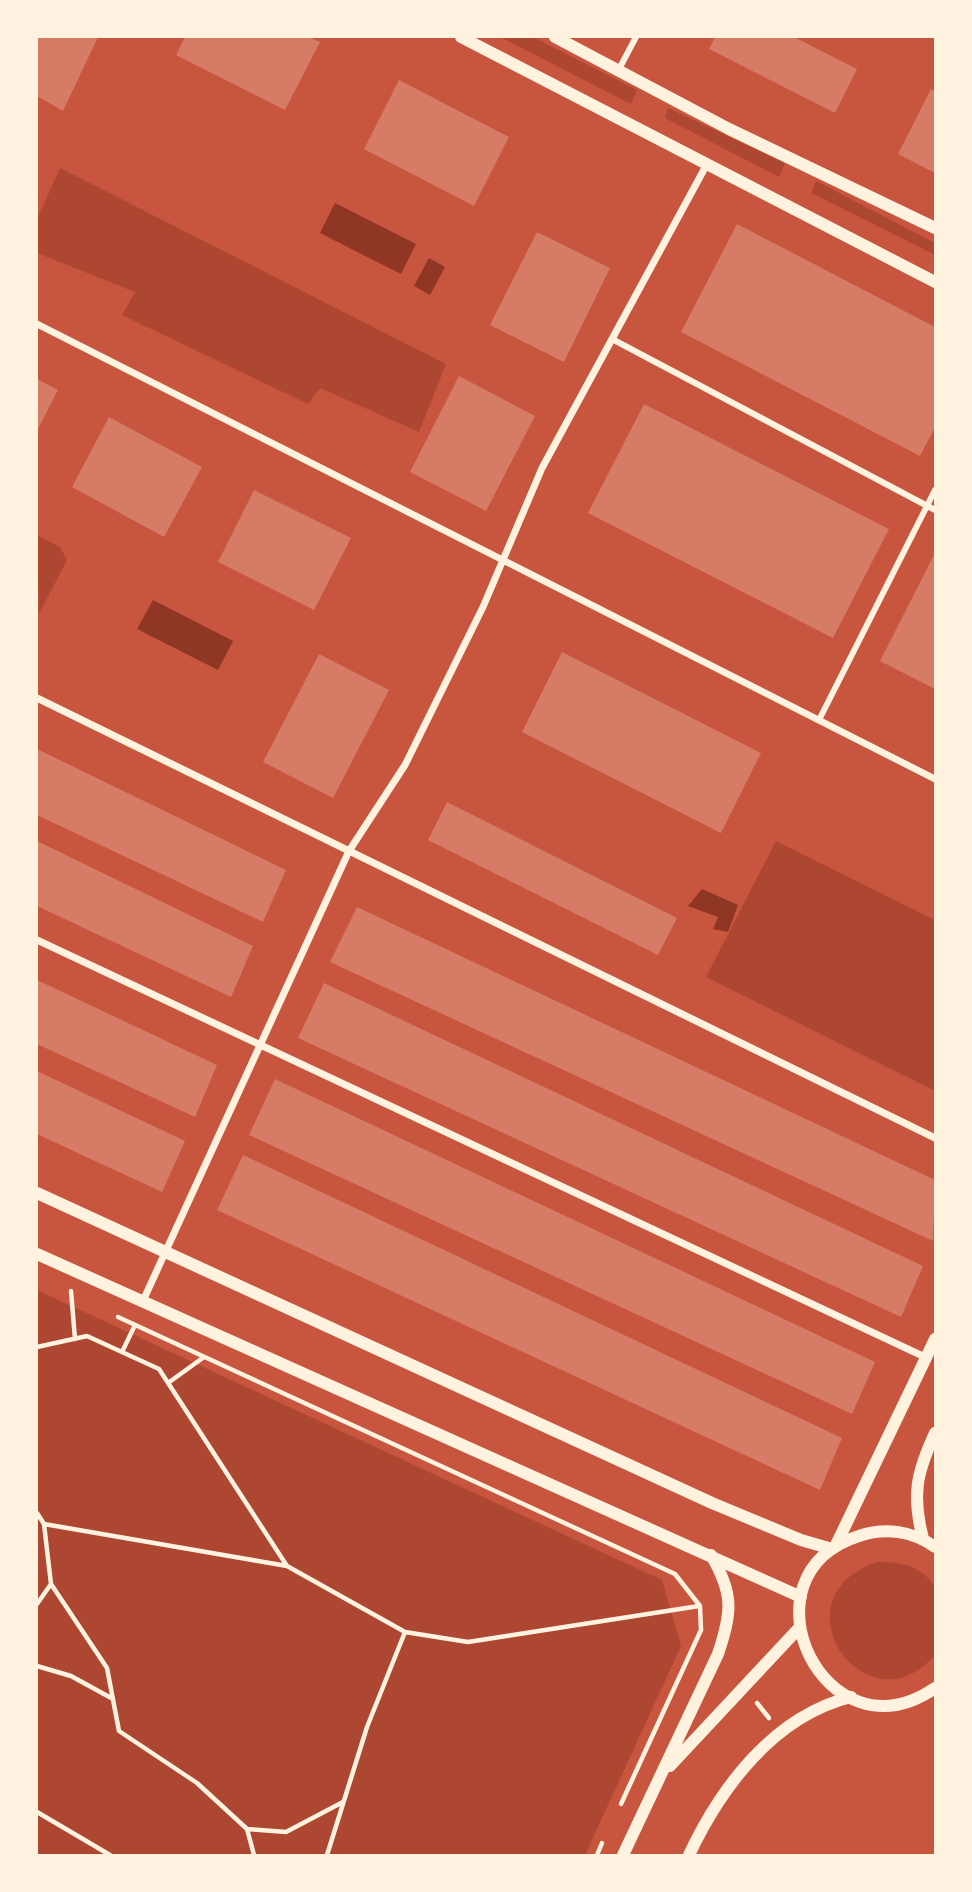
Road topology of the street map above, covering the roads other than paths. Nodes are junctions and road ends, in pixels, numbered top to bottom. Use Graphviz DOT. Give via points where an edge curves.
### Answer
graph roads {
  1 [pos="461,37"];
  2 [pos="555,37"];
  3 [pos="636,37"];
  4 [pos="618,71"];
  5 [pos="707,164"];
  6 [pos="935,228"];
  7 [pos="935,282"];
  8 [pos="37,324"];
  9 [pos="612,339"];
  10 [pos="935,490"];
  11 [pos="928,506"];
  12 [pos="935,510"];
  13 [pos="504,561"];
  14 [pos="37,698"];
  15 [pos="819,720"];
  16 [pos="935,779"];
  17 [pos="349,850"];
  18 [pos="37,940"];
  19 [pos="260,1043"];
  20 [pos="935,1138"];
  21 [pos="37,1193"];
  22 [pos="167,1253"];
  23 [pos="37,1254"];
  24 [pos="142,1303"];
  25 [pos="935,1339"];
  26 [pos="927,1358"];
  27 [pos="935,1433"];
  28 [pos="923,1539"];
  29 [pos="935,1547"];
  30 [pos="834,1548"];
  31 [pos="711,1555"];
  32 [pos="801,1597"];
  33 [pos="799,1628"];
  34 [pos="935,1688"];
  35 [pos="851,1698"];
  36 [pos="662,1775"];
  37 [pos="623,1855"];
  38 [pos="689,1855"];
  1 -- 5 [label="street"];
  2 -- 4 [label="street"];
  3 -- 4 [label="street"];
  4 -- 6 [label="street"];
  5 -- 7 [label="street"];
  5 -- 9 [label="street"];
  8 -- 13 [label="street"];
  9 -- 11 [label="street"];
  9 -- 13 [label="street" via="542,468"];
  10 -- 11 [label="street"];
  11 -- 12 [label="street"];
  11 -- 15 [label="street"];
  13 -- 15 [label="street"];
  13 -- 17 [label="street" via="405,765"];
  14 -- 17 [label="street"];
  15 -- 16 [label="street"];
  17 -- 19 [label="street"];
  17 -- 20 [label="street"];
  18 -- 19 [label="street"];
  19 -- 22 [label="street"];
  19 -- 26 [label="street"];
  21 -- 22 [label="street"];
  22 -- 24 [label="street"];
  22 -- 30 [label="street" via="712,1503 801,1540"];
  23 -- 24 [label="street"];
  24 -- 31 [label="street"];
  25 -- 26 [label="street"];
  26 -- 30 [label="street"];
  27 -- 28 [label="street" via="916,1484"];
  28 -- 29 [label="street"];
  28 -- 30 [label="street" via="878,1531"];
  30 -- 32 [label="street" via="813,1571"];
  31 -- 32 [label="street"];
  31 -- 36 [label="street" via="727,1583 727,1625"];
  32 -- 33 [label="street"];
  33 -- 35 [label="street" via="815,1670"];
  33 -- 36 [label="street"];
  34 -- 35 [label="street" via="897,1704"];
  35 -- 38 [label="street" via="804,1714 741,1769"];
  36 -- 37 [label="street"];
}
